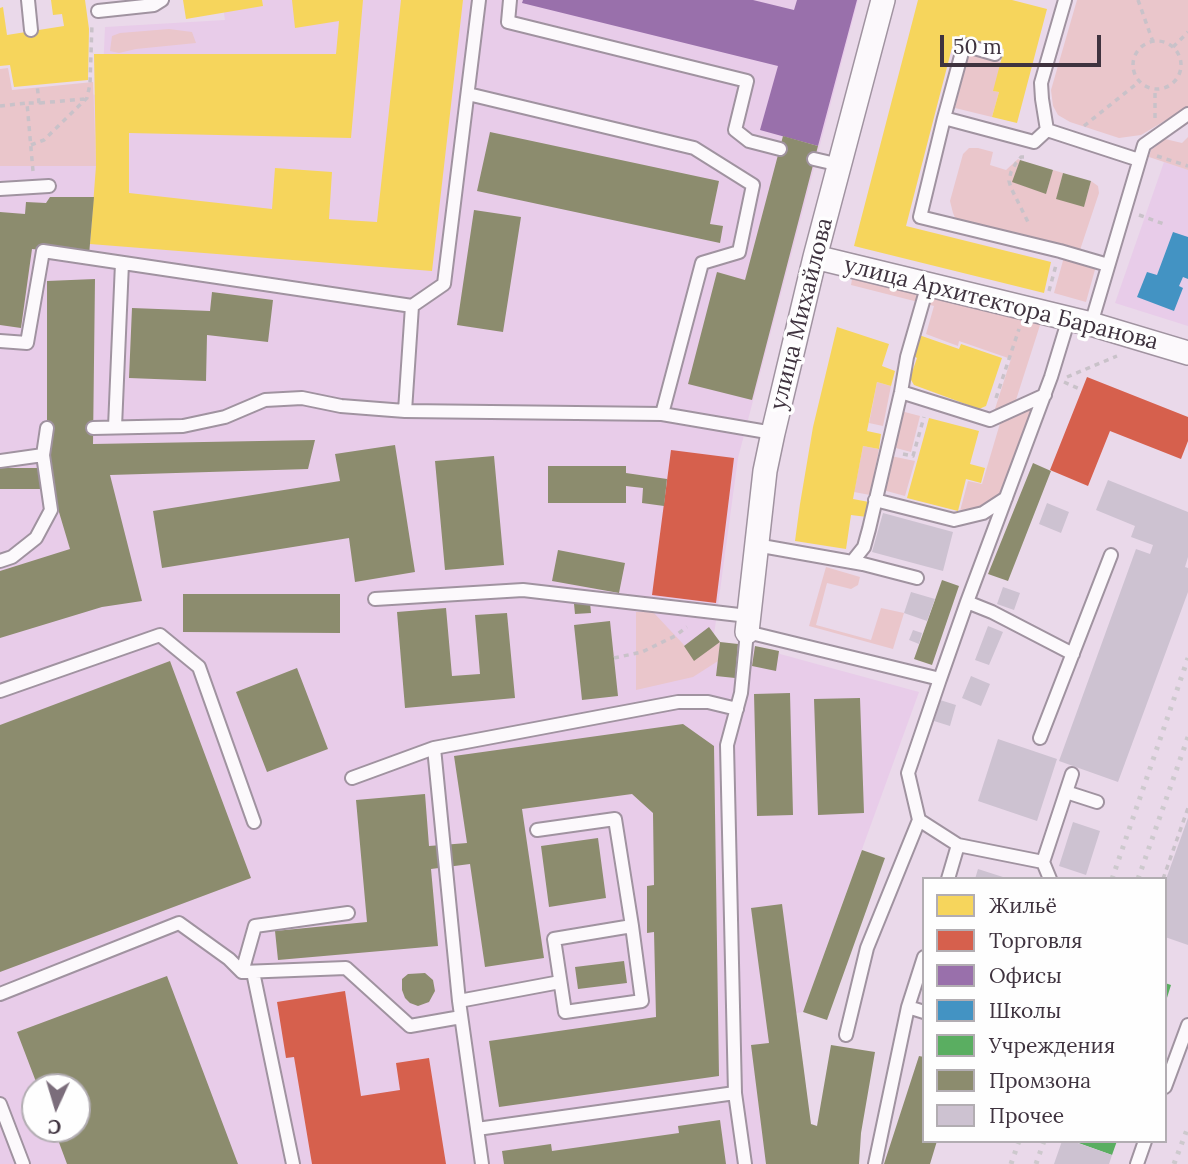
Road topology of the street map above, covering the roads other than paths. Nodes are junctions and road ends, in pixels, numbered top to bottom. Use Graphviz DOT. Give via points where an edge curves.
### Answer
graph roads {
  1 [pos="28,0"];
  2 [pos="162,0"];
  3 [pos="480,0"];
  4 [pos="510,0"];
  5 [pos="883,0"];
  6 [pos="1065,0"];
  7 [pos="98,12"];
  8 [pos="31,30"];
  9 [pos="995,54"];
  10 [pos="468,94"];
  11 [pos="1188,114"];
  12 [pos="944,118"];
  13 [pos="1047,130"];
  14 [pos="780,149"];
  15 [pos="1140,156"];
  16 [pos="814,159"];
  17 [pos="840,165"];
  18 [pos="49,186"];
  19 [pos="0,189"];
  20 [pos="815,257"];
  21 [pos="122,263"];
  22 [pos="1108,265"];
  23 [pos="928,284"];
  24 [pos="412,306"];
  25 [pos="1080,321"];
  26 [pos="0,341"];
  27 [pos="1188,353"];
  28 [pos="901,392"];
  29 [pos="1045,394"];
  30 [pos="405,411"];
  31 [pos="662,414"];
  32 [pos="115,427"];
  33 [pos="47,428"];
  34 [pos="93,428"];
  35 [pos="773,433"];
  36 [pos="43,455"];
  37 [pos="0,461"];
  38 [pos="1006,498"];
  39 [pos="875,500"];
  40 [pos="756,545"];
  41 [pos="1111,555"];
  42 [pos="0,561"];
  43 [pos="852,562"];
  44 [pos="917,578"];
  45 [pos="374,599"];
  46 [pos="967,602"];
  47 [pos="748,624"];
  48 [pos="1073,654"];
  49 [pos="940,679"];
  50 [pos="0,691"];
  51 [pos="737,709"];
  52 [pos="1040,738"];
  53 [pos="434,748"];
  54 [pos="1072,774"];
  55 [pos="352,778"];
  56 [pos="1066,792"];
  57 [pos="1097,802"];
  58 [pos="919,820"];
  59 [pos="254,822"];
  60 [pos="537,830"];
  61 [pos="958,845"];
  62 [pos="1042,862"];
  63 [pos="949,877"];
  64 [pos="1049,877"];
  65 [pos="348,913"];
  66 [pos="632,926"];
  67 [pos="922,963"];
  68 [pos="247,972"];
  69 [pos="560,982"];
  70 [pos="0,994"];
  71 [pos="459,1001"];
  72 [pos="908,1007"];
  73 [pos="922,1011"];
  74 [pos="461,1017"];
  75 [pos="1188,1025"];
  76 [pos="846,1035"];
  77 [pos="1167,1082"];
  78 [pos="734,1093"];
  79 [pos="0,1104"];
  80 [pos="477,1129"];
  81 [pos="1144,1143"];
  82 [pos="23,1164"];
  83 [pos="293,1164"];
  84 [pos="482,1164"];
  85 [pos="745,1164"];
  86 [pos="875,1164"];
  87 [pos="1137,1164"];
  1 -- 8 [label="lane"];
  2 -- 7 [label="lane"];
  3 -- 10 [label="lane"];
  4 -- 14 [label="lane" via="508,22 747,81 735,131 749,141"];
  5 -- 17 [label="street, улица Михайлова"];
  6 -- 13 [label="lane" via="1041,83"];
  9 -- 12 [label="lane" via="964,45"];
  10 -- 24 [label="lane" via="444,284"];
  10 -- 31 [label="lane" via="694,148 753,185 739,252 702,263"];
  11 -- 15 [label="lane" via="1144,145"];
  12 -- 13 [label="lane" via="1034,142"];
  12 -- 22 [label="lane" via="920,217"];
  13 -- 15 [label="lane"];
  15 -- 22 [label="lane"];
  16 -- 17 [label="lane"];
  17 -- 20 [label="street, улица Михайлова"];
  18 -- 19 [label="lane"];
  20 -- 23 [label="street, улица Архитектора Баранова"];
  20 -- 35 [label="street, улица Михайлова"];
  21 -- 24 [label="lane"];
  21 -- 26 [label="lane" via="43,251 27,343"];
  21 -- 32 [label="lane"];
  22 -- 25 [label="lane"];
  23 -- 25 [label="street, улица Архитектора Баранова"];
  23 -- 28 [label="lane"];
  24 -- 30 [label="lane"];
  25 -- 27 [label="street, улица Архитектора Баранова"];
  25 -- 29 [label="lane"];
  28 -- 29 [label="lane" via="990,420"];
  28 -- 39 [label="lane"];
  29 -- 38 [label="lane"];
  30 -- 31 [label="lane"];
  30 -- 32 [label="lane" via="302,398 265,400 225,417 183,426"];
  31 -- 35 [label="lane"];
  32 -- 34 [label="lane"];
  33 -- 36 [label="lane"];
  35 -- 40 [label="street, улица Михайлова"];
  36 -- 37 [label="lane"];
  36 -- 42 [label="lane" via="51,510 36,538"];
  38 -- 39 [label="lane" via="983,513 954,520"];
  38 -- 46 [label="lane"];
  39 -- 43 [label="lane" via="864,547"];
  40 -- 43 [label="lane"];
  40 -- 47 [label="street, улица Михайлова"];
  41 -- 48 [label="lane"];
  43 -- 44 [label="lane"];
  45 -- 47 [label="lane" via="523,590"];
  46 -- 48 [label="lane"];
  46 -- 49 [label="lane"];
  47 -- 49 [label="lane"];
  47 -- 51 [label="lane"];
  48 -- 52 [label="lane"];
  49 -- 58 [label="lane" via="908,773"];
  50 -- 59 [label="lane" via="160,635 199,667"];
  51 -- 53 [label="lane" via="708,702 678,702"];
  51 -- 78 [label="lane" via="727,745"];
  53 -- 55 [label="lane"];
  53 -- 71 [label="lane"];
  54 -- 56 [label="lane"];
  56 -- 57 [label="lane"];
  56 -- 62 [label="lane"];
  58 -- 61 [label="lane"];
  58 -- 76 [label="lane" via="867,948"];
  60 -- 66 [label="lane" via="615,819"];
  61 -- 62 [label="lane"];
  61 -- 63 [label="lane"];
  62 -- 64 [label="lane"];
  65 -- 68 [label="lane" via="255,926"];
  66 -- 69 [label="lane" via="554,939"];
  66 -- 69 [label="lane" via="642,1001 565,1012"];
  67 -- 72 [label="lane"];
  68 -- 70 [label="lane" via="179,923"];
  68 -- 74 [label="lane" via="346,968 410,1026"];
  68 -- 83 [label="lane"];
  69 -- 71 [label="lane"];
  71 -- 74 [label="lane"];
  72 -- 73 [label="lane"];
  72 -- 86 [label="lane"];
  74 -- 80 [label="lane"];
  75 -- 77 [label="lane"];
  78 -- 80 [label="lane"];
  78 -- 85 [label="lane"];
  79 -- 82 [label="lane"];
  80 -- 84 [label="lane"];
  81 -- 87 [label="lane"];
}
